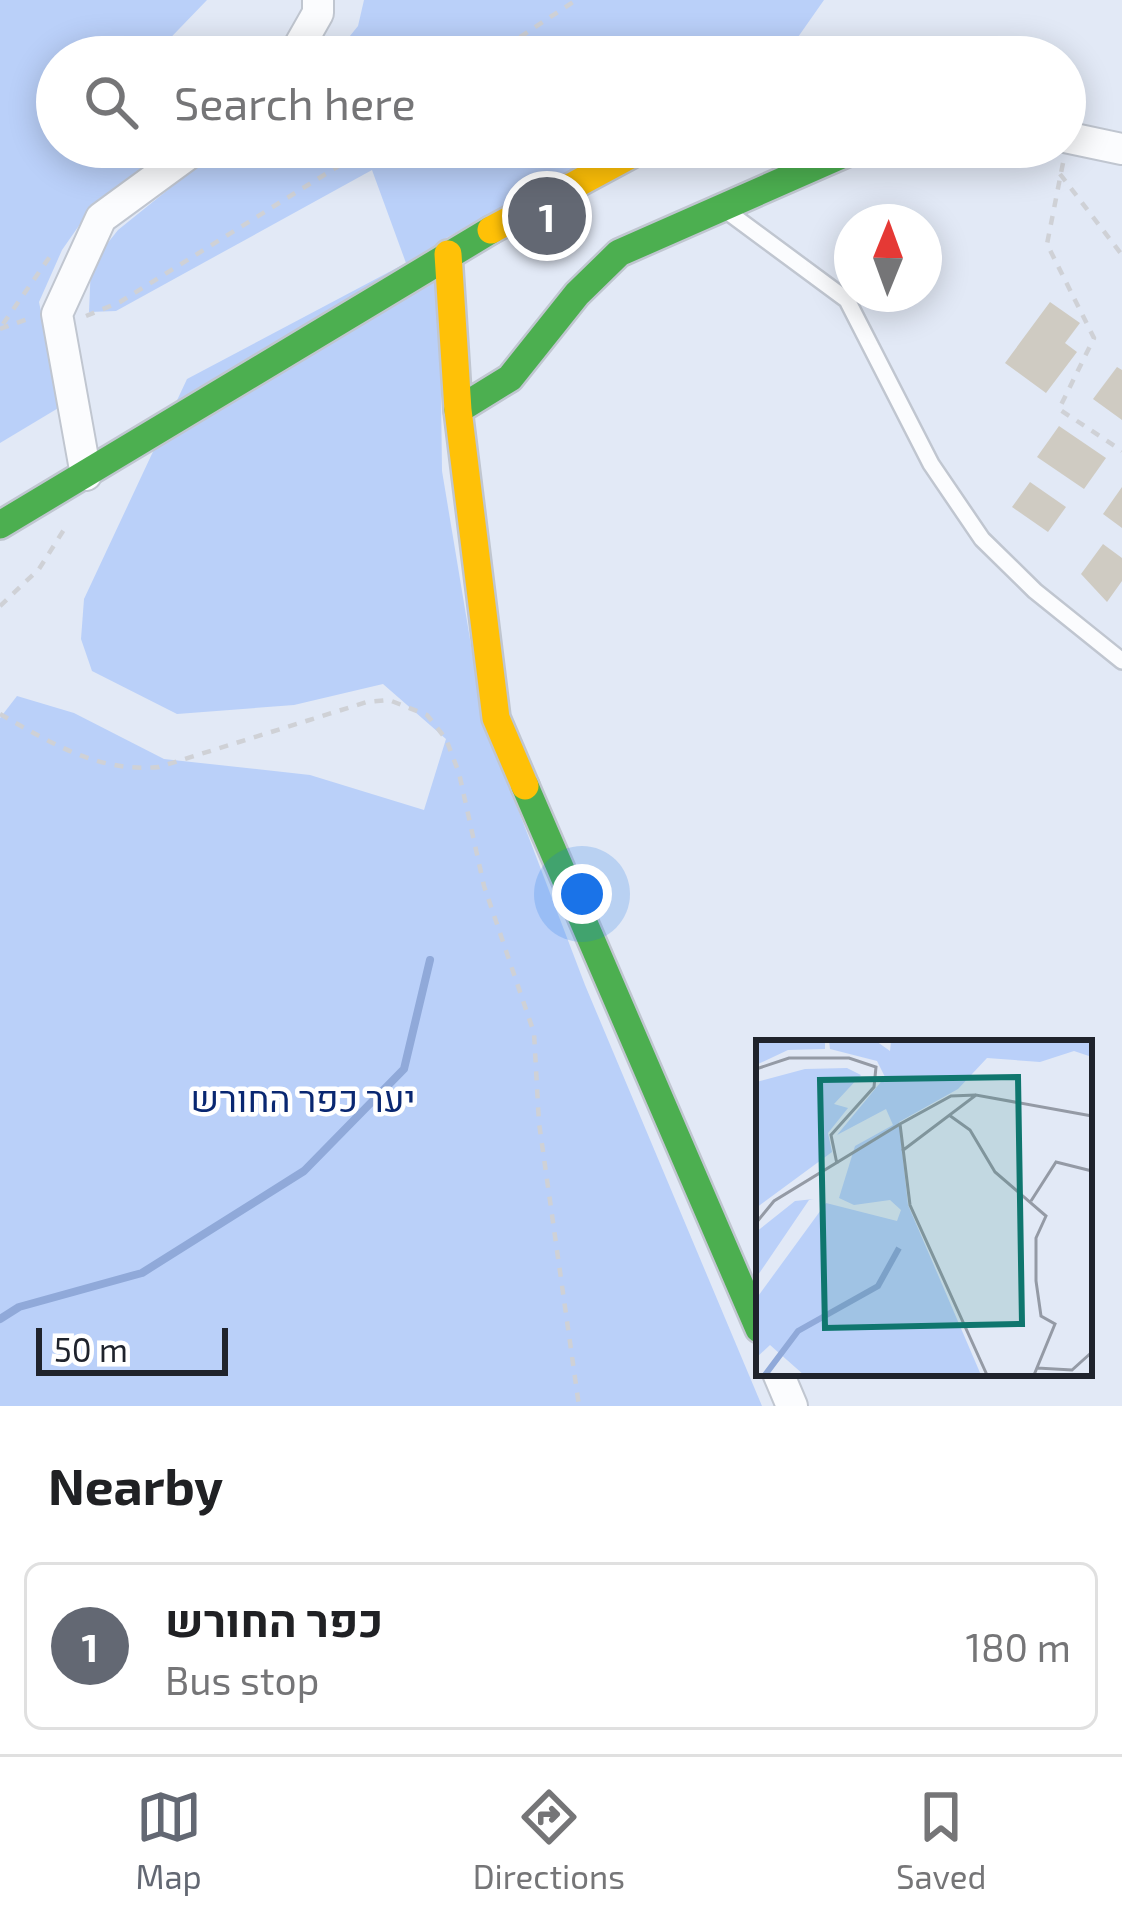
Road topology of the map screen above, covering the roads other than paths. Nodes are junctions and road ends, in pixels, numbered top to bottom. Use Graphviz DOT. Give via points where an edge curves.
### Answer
graph roads {
  1 [pos="318,0"];
  2 [pos="305,36"];
  3 [pos="1086,141"];
  4 [pos="1122,148"];
  5 [pos="169,168"];
  6 [pos="607,168"];
  7 [pos="814,168"];
  8 [pos="724,209"];
  9 [pos="448,254"];
  10 [pos="458,410"];
  11 [pos="86,475"];
  12 [pos="0,525"];
  13 [pos="1122,661"];
  14 [pos="756,1322"];
  15 [pos="779,1376"];
  16 [pos="792,1406"];
  1 -- 2 [label="street"];
  3 -- 4 [label="street"];
  5 -- 11 [label="street" via="101,218 57,314"];
  6 -- 9 [label="street"];
  7 -- 8 [label="street"];
  8 -- 10 [label="street" via="604,263 514,377 496,395"];
  8 -- 13 [label="lane" via="847,300 932,464 982,539"];
  9 -- 10 [label="street"];
  9 -- 11 [label="street"];
  10 -- 14 [label="street" via="496,718"];
  11 -- 12 [label="street"];
  15 -- 16 [label="street"];
}
